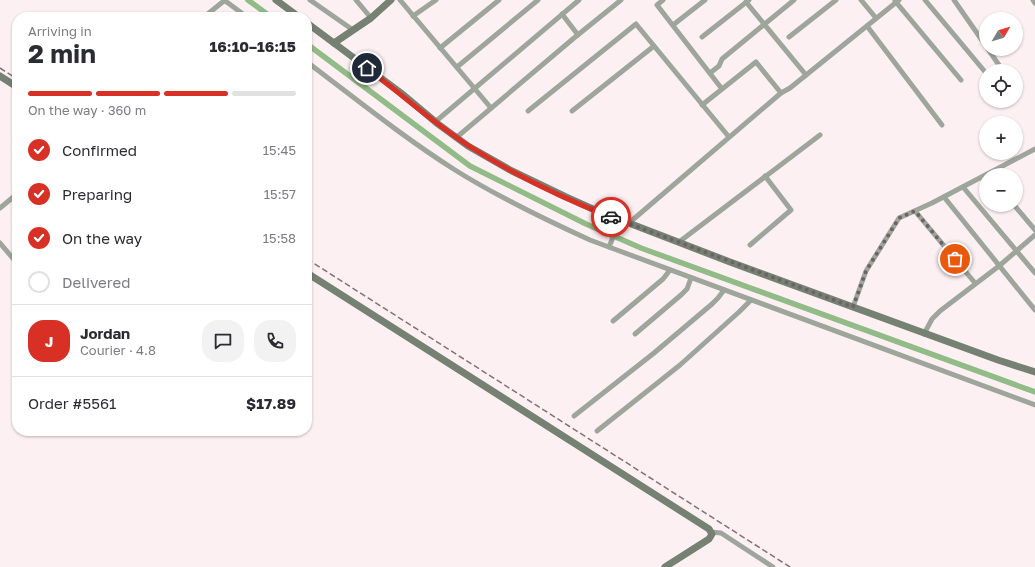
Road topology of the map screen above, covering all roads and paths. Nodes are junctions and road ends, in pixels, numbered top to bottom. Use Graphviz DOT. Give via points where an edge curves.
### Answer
graph roads {
  1 [pos="224,0"];
  2 [pos="276,0"];
  3 [pos="310,0"];
  4 [pos="356,0"];
  5 [pos="391,0"];
  6 [pos="400,0"];
  7 [pos="436,0"];
  8 [pos="499,0"];
  9 [pos="538,0"];
  10 [pos="579,0"];
  11 [pos="621,0"];
  12 [pos="663,0"];
  13 [pos="705,0"];
  14 [pos="794,0"];
  15 [pos="836,0"];
  16 [pos="860,0"];
  17 [pos="925,0"];
  18 [pos="954,0"];
  19 [pos="1033,0"];
  20 [pos="748,1"];
  21 [pos="896,1"];
  22 [pos="1035,3"];
  23 [pos="210,12"];
  24 [pos="240,12"];
  25 [pos="292,12"];
  26 [pos="562,14"];
  27 [pos="413,16"];
  28 [pos="371,18"];
  29 [pos="876,18"];
  30 [pos="764,24"];
  31 [pos="673,25"];
  32 [pos="867,26"];
  33 [pos="312,27"];
  34 [pos="353,30"];
  35 [pos="578,35"];
  36 [pos="702,36"];
  37 [pos="979,36"];
  38 [pos="789,37"];
  39 [pos="334,43"];
  40 [pos="654,46"];
  41 [pos="440,48"];
  42 [pos="979,65"];
  43 [pos="312,66"];
  44 [pos="457,67"];
  45 [pos="710,73"];
  46 [pos="806,75"];
  47 [pos="0,76"];
  48 [pos="961,80"];
  49 [pos="12,84"];
  50 [pos="474,88"];
  51 [pos="722,88"];
  52 [pos="781,93"];
  53 [pos="702,105"];
  54 [pos="491,108"];
  55 [pos="572,110"];
  56 [pos="528,111"];
  57 [pos="435,122"];
  58 [pos="942,125"];
  59 [pos="820,135"];
  60 [pos="457,137"];
  61 [pos="729,137"];
  62 [pos="1035,149"];
  63 [pos="1000,168"];
  64 [pos="765,176"];
  65 [pos="979,179"];
  66 [pos="963,187"];
  67 [pos="944,197"];
  68 [pos="12,198"];
  69 [pos="0,208"];
  70 [pos="915,211"];
  71 [pos="1020,212"];
  72 [pos="619,223"];
  73 [pos="629,223"];
  74 [pos="1035,230"];
  75 [pos="1035,235"];
  76 [pos="679,242"];
  77 [pos="0,243"];
  78 [pos="750,245"];
  79 [pos="609,246"];
  80 [pos="1017,251"];
  81 [pos="12,257"];
  82 [pos="999,266"];
  83 [pos="670,270"];
  84 [pos="1035,273"];
  85 [pos="691,278"];
  86 [pos="312,279"];
  87 [pos="975,283"];
  88 [pos="724,290"];
  89 [pos="751,300"];
  90 [pos="853,307"];
  91 [pos="1035,310"];
  92 [pos="613,321"];
  93 [pos="635,334"];
  94 [pos="924,334"];
  95 [pos="1035,372"];
  96 [pos="1035,405"];
  97 [pos="574,416"];
  98 [pos="597,430"];
  99 [pos="711,532"];
  100 [pos="665,567"];
  101 [pos="773,567"];
  1 -- 23 [label="street"];
  1 -- 24 [label="street"];
  2 -- 25 [label="street"];
  3 -- 34 [label="street"];
  4 -- 28 [label="street"];
  5 -- 28 [label="street"];
  6 -- 27 [label="street"];
  7 -- 27 [label="street"];
  8 -- 41 [label="street"];
  9 -- 44 [label="street"];
  10 -- 26 [label="street"];
  11 -- 35 [label="street"];
  12 -- 31 [label="street" via="657,5"];
  13 -- 31 [label="street"];
  14 -- 30 [label="street"];
  15 -- 38 [label="street"];
  16 -- 29 [label="street"];
  17 -- 42 [label="street"];
  18 -- 37 [label="street"];
  19 -- 22 [label="street"];
  20 -- 30 [label="street"];
  20 -- 36 [label="street"];
  21 -- 29 [label="street"];
  21 -- 48 [label="street"];
  26 -- 35 [label="street"];
  26 -- 50 [label="street"];
  27 -- 41 [label="street"];
  28 -- 34 [label="street"];
  29 -- 32 [label="street"];
  30 -- 45 [label="street" via="722,59 719,66"];
  30 -- 46 [label="street"];
  31 -- 45 [label="street"];
  32 -- 46 [label="street"];
  32 -- 58 [label="street"];
  33 -- 39 [label="street"];
  34 -- 39 [label="street"];
  35 -- 54 [label="street"];
  39 -- 57 [label="street"];
  40 -- 53 [label="street"];
  40 -- 55 [label="street"];
  40 -- 56 [label="street" via="636,24"];
  41 -- 44 [label="street"];
  43 -- 79 [label="street" via="401,133 456,170 538,216"];
  44 -- 50 [label="street"];
  45 -- 51 [label="street"];
  46 -- 52 [label="street"];
  47 -- 49 [label="street"];
  50 -- 54 [label="street"];
  50 -- 57 [label="street"];
  51 -- 52 [label="street" via="756,62"];
  51 -- 53 [label="street"];
  52 -- 61 [label="street"];
  53 -- 61 [label="street"];
  54 -- 60 [label="street"];
  57 -- 60 [label="street"];
  59 -- 64 [label="street"];
  60 -- 72 [label="street" via="512,171"];
  61 -- 73 [label="street"];
  62 -- 63 [label="street"];
  64 -- 76 [label="street"];
  64 -- 78 [label="street" via="790,210"];
  65 -- 66 [label="street"];
  66 -- 67 [label="street"];
  66 -- 80 [label="street"];
  67 -- 70 [label="street"];
  67 -- 82 [label="street"];
  68 -- 69 [label="street"];
  70 -- 87 [label="street"];
  70 -- 90 [label="street" via="899,218 866,271"];
  71 -- 74 [label="street"];
  72 -- 73 [label="street"];
  72 -- 79 [label="street"];
  73 -- 76 [label="street"];
  75 -- 80 [label="street"];
  76 -- 90 [label="street"];
  77 -- 81 [label="street"];
  79 -- 83 [label="street"];
  80 -- 82 [label="street"];
  80 -- 84 [label="street"];
  82 -- 87 [label="street"];
  82 -- 91 [label="street"];
  83 -- 85 [label="street"];
  83 -- 92 [label="street" via="664,279"];
  85 -- 88 [label="street"];
  85 -- 93 [label="street" via="681,296"];
  86 -- 99 [label="street"];
  87 -- 94 [label="street" via="940,311"];
  88 -- 89 [label="street"];
  88 -- 97 [label="street" via="666,343"];
  89 -- 96 [label="street"];
  89 -- 98 [label="street" via="686,360"];
  90 -- 94 [label="street"];
  94 -- 95 [label="street"];
  99 -- 100 [label="street" via="709,539"];
  99 -- 101 [label="street" via="721,533"];
}
